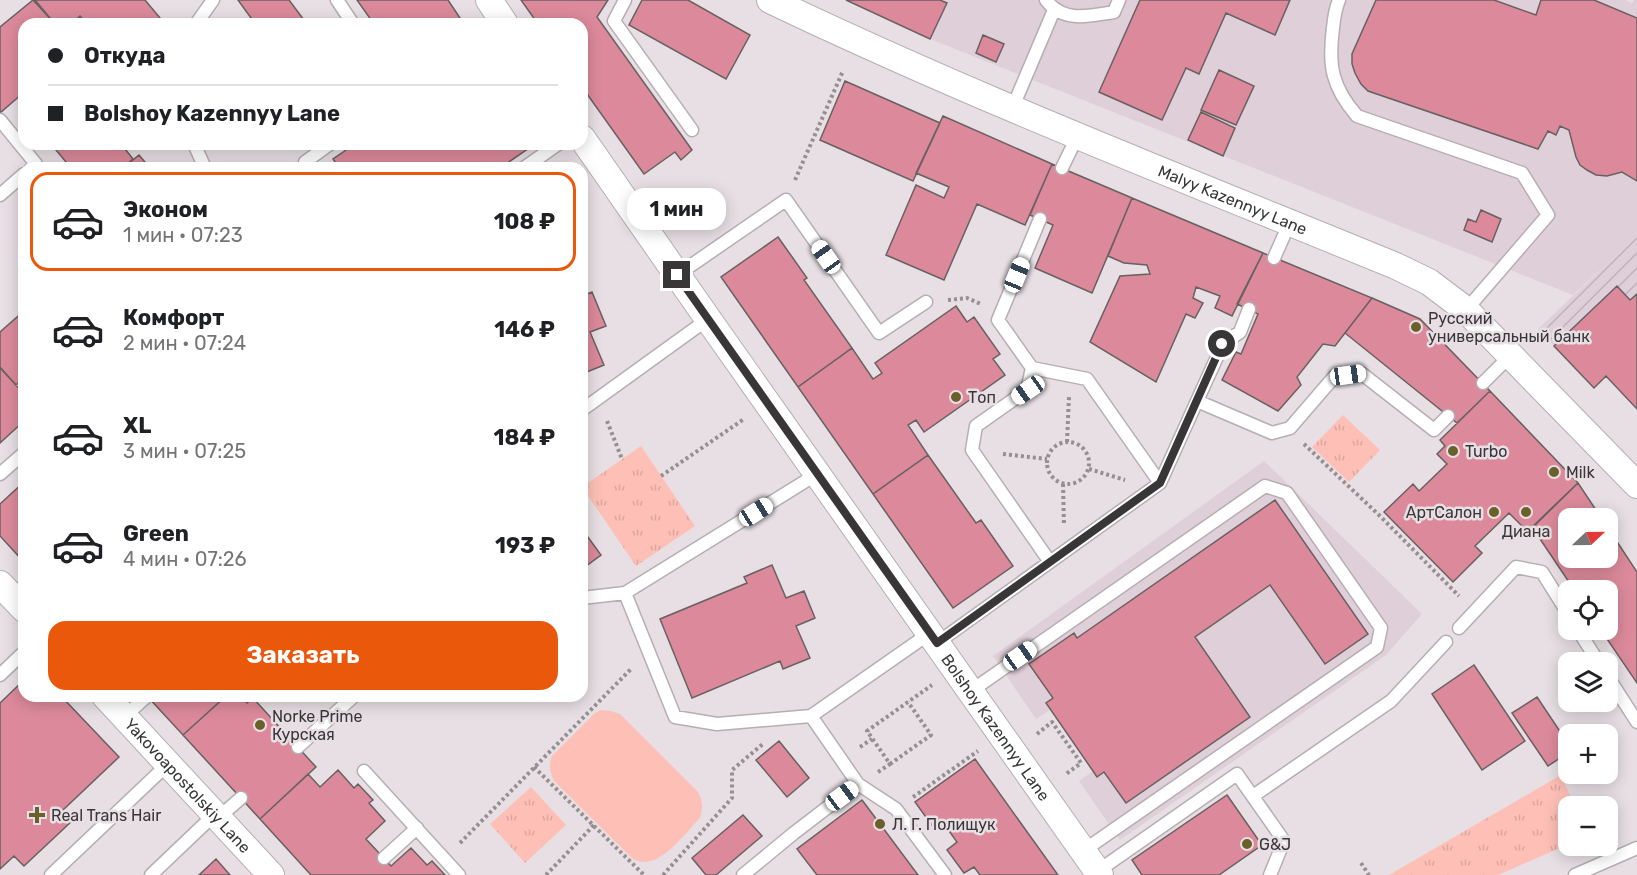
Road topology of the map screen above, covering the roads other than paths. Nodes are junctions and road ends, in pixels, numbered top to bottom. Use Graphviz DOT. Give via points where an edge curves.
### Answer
graph roads {
  1 [pos="213,0"];
  2 [pos="337,0"];
  3 [pos="489,0"];
  4 [pos="625,0"];
  5 [pos="770,0"];
  6 [pos="1119,0"];
  7 [pos="1339,0"];
  8 [pos="1050,5"];
  9 [pos="200,18"];
  10 [pos="349,18"];
  11 [pos="501,18"];
  12 [pos="1012,109"];
  13 [pos="0,120"];
  14 [pos="692,130"];
  15 [pos="1078,135"];
  16 [pos="18,142"];
  17 [pos="588,147"];
  18 [pos="25,150"];
  19 [pos="322,150"];
  20 [pos="550,150"];
  21 [pos="34,162"];
  22 [pos="305,162"];
  23 [pos="532,162"];
  24 [pos="1062,168"];
  25 [pos="18,179"];
  26 [pos="0,195"];
  27 [pos="1040,219"];
  28 [pos="1290,222"];
  29 [pos="1274,258"];
  30 [pos="677,275"];
  31 [pos="926,302"];
  32 [pos="1249,309"];
  33 [pos="1466,310"];
  34 [pos="708,320"];
  35 [pos="1511,355"];
  36 [pos="1032,368"];
  37 [pos="1483,382"];
  38 [pos="1197,400"];
  39 [pos="588,406"];
  40 [pos="1448,416"];
  41 [pos="18,458"];
  42 [pos="0,474"];
  43 [pos="817,474"];
  44 [pos="1637,485"];
  45 [pos="1156,486"];
  46 [pos="1050,562"];
  47 [pos="0,584"];
  48 [pos="625,593"];
  49 [pos="588,597"];
  50 [pos="1558,597"];
  51 [pos="18,603"];
  52 [pos="1459,628"];
  53 [pos="934,638"];
  54 [pos="1446,642"];
  55 [pos="18,658"];
  56 [pos="0,675"];
  57 [pos="971,691"];
  58 [pos="1618,693"];
  59 [pos="110,702"];
  60 [pos="140,702"];
  61 [pos="347,702"];
  62 [pos="811,716"];
  63 [pos="124,717"];
  64 [pos="1637,722"];
  65 [pos="298,747"];
  66 [pos="168,764"];
  67 [pos="364,771"];
  68 [pos="860,785"];
  69 [pos="1253,796"];
  70 [pos="241,798"];
  71 [pos="217,816"];
  72 [pos="417,828"];
  73 [pos="1637,848"];
  74 [pos="384,858"];
  75 [pos="1094,866"];
  76 [pos="51,875"];
  77 [pos="152,875"];
  78 [pos="271,875"];
  79 [pos="459,875"];
  80 [pos="743,875"];
  81 [pos="945,875"];
  82 [pos="1270,875"];
  83 [pos="1575,875"];
  1 -- 9 [label="lane"];
  2 -- 10 [label="lane"];
  3 -- 11 [label="street"];
  4 -- 14 [label="lane" via="614,21"];
  5 -- 12 [label="street, Malyy Kazennyy Lane"];
  6 -- 8 [label="lane" via="1114,12 1082,17"];
  7 -- 33 [label="lane" via="1329,53 1335,81 1357,116 1522,173 1548,216"];
  8 -- 12 [label="lane"];
  12 -- 15 [label="street, Malyy Kazennyy Lane"];
  13 -- 16 [label="lane"];
  15 -- 24 [label="lane"];
  15 -- 28 [label="street, Malyy Kazennyy Lane"];
  17 -- 30 [label="street, Bolshoy Kazennyy Lane"];
  18 -- 21 [label="lane"];
  19 -- 22 [label="lane"];
  20 -- 23 [label="lane"];
  25 -- 26 [label="lane"];
  27 -- 36 [label="lane" via="998,320"];
  28 -- 29 [label="lane"];
  28 -- 33 [label="street, Malyy Kazennyy Lane" via="1429,282"];
  30 -- 31 [label="lane" via="786,200 879,333"];
  30 -- 34 [label="street, Bolshoy Kazennyy Lane"];
  32 -- 38 [label="lane" via="1240,332 1222,344"];
  33 -- 35 [label="street, Malyy Kazennyy Lane"];
  34 -- 39 [label="lane"];
  34 -- 43 [label="street, Bolshoy Kazennyy Lane"];
  35 -- 37 [label="lane"];
  35 -- 44 [label="street, Malyy Kazennyy Lane"];
  36 -- 45 [label="lane" via="1087,379"];
  36 -- 46 [label="lane" via="1028,390 976,426 972,450"];
  38 -- 40 [label="lane" via="1272,433 1290,428 1334,377 1361,373 1434,430"];
  38 -- 45 [label="lane"];
  41 -- 42 [label="lane"];
  43 -- 48 [label="lane"];
  43 -- 53 [label="street, Bolshoy Kazennyy Lane"];
  45 -- 46 [label="lane"];
  46 -- 53 [label="lane"];
  47 -- 51 [label="street"];
  48 -- 49 [label="lane"];
  48 -- 62 [label="lane" via="675,717 717,724"];
  50 -- 52 [label="lane" via="1542,572 1516,567"];
  53 -- 57 [label="street, Bolshoy Kazennyy Lane"];
  53 -- 62 [label="lane"];
  54 -- 69 [label="lane" via="1391,701"];
  55 -- 56 [label="lane"];
  57 -- 75 [label="street, Bolshoy Kazennyy Lane"];
  57 -- 75 [label="lane" via="1265,486 1287,493 1294,502 1381,628 1377,647"];
  58 -- 64 [label="lane"];
  59 -- 63 [label="street, Yakovoapostolskiy Lane"];
  60 -- 63 [label="lane"];
  61 -- 65 [label="lane"];
  62 -- 68 [label="lane"];
  63 -- 66 [label="street, Yakovoapostolskiy Lane"];
  66 -- 71 [label="street, Yakovoapostolskiy Lane"];
  66 -- 76 [label="lane"];
  67 -- 72 [label="lane"];
  68 -- 80 [label="lane"];
  68 -- 81 [label="lane" via="896,809"];
  69 -- 75 [label="lane" via="1237,774"];
  69 -- 82 [label="lane" via="1284,841"];
  70 -- 71 [label="lane"];
  71 -- 77 [label="lane"];
  71 -- 78 [label="street, Yakovoapostolskiy Lane"];
  72 -- 74 [label="lane"];
  72 -- 79 [label="lane"];
  73 -- 83 [label="lane"];
}
